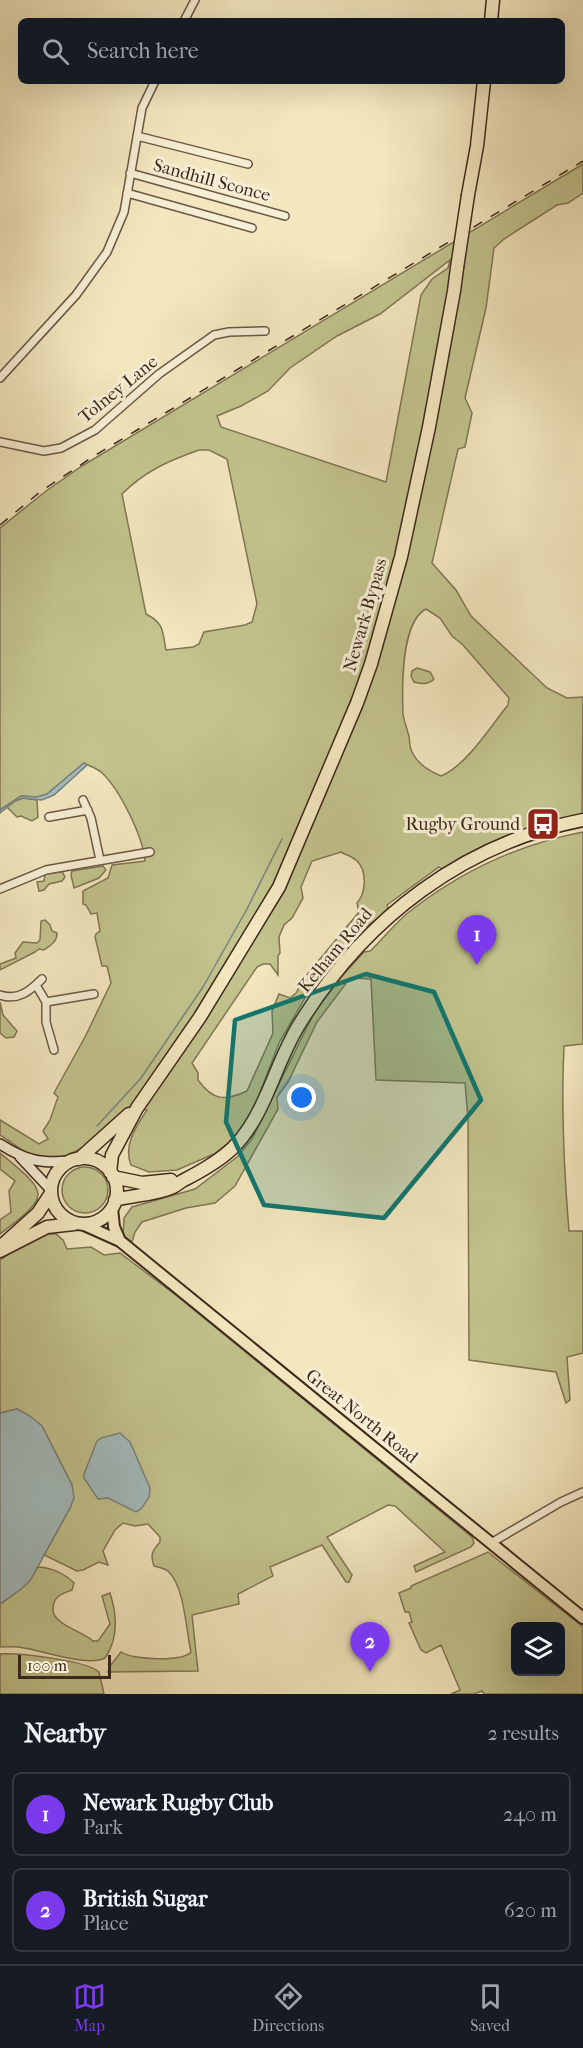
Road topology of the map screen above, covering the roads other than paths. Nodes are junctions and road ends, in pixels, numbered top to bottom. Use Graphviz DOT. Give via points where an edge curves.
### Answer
graph roads {
  1 [pos="195,0"];
  2 [pos="493,0"];
  3 [pos="186,18"];
  4 [pos="491,18"];
  5 [pos="154,84"];
  6 [pos="484,84"];
  7 [pos="137,136"];
  8 [pos="248,164"];
  9 [pos="130,173"];
  10 [pos="127,193"];
  11 [pos="285,216"];
  12 [pos="252,228"];
  13 [pos="265,331"];
  14 [pos="0,378"];
  15 [pos="0,442"];
  16 [pos="82,800"];
  17 [pos="88,810"];
  18 [pos="49,817"];
  19 [pos="583,820"];
  20 [pos="150,852"];
  21 [pos="100,860"];
  22 [pos="0,889"];
  23 [pos="42,979"];
  24 [pos="36,985"];
  25 [pos="0,995"];
  26 [pos="90,997"];
  27 [pos="46,1002"];
  28 [pos="54,1050"];
  29 [pos="137,1108"];
  30 [pos="0,1144"];
  31 [pos="20,1157"];
  32 [pos="75,1160"];
  33 [pos="112,1174"];
  34 [pos="184,1180"];
  35 [pos="51,1192"];
  36 [pos="113,1204"];
  37 [pos="80,1224"];
  38 [pos="120,1241"];
  39 [pos="0,1249"];
  40 [pos="583,1492"];
  41 [pos="491,1543"];
  42 [pos="583,1618"];
  1 -- 3 [label="street"];
  2 -- 4 [label="highway"];
  5 -- 7 [label="street" via="142,108"];
  6 -- 29 [label="highway, Newark Bypass, bridge" via="477,146 429,427 406,534 357,703 279,887 200,1017"];
  7 -- 8 [label="street"];
  7 -- 9 [label="street"];
  9 -- 10 [label="street"];
  9 -- 11 [label="street, Sandhill Sconce"];
  10 -- 12 [label="street"];
  10 -- 14 [label="street" via="124,212 107,252 76,295"];
  13 -- 15 [label="street, Tolney Lane" via="214,335 159,374 95,430 61,448 44,451"];
  16 -- 17 [label="street"];
  17 -- 18 [label="street"];
  17 -- 21 [label="street"];
  19 -- 34 [label="highway, Kelham Road" via="520,838 464,863 412,896 374,928 333,975 301,1021 258,1114 240,1141 207,1169"];
  20 -- 21 [label="street"];
  21 -- 22 [label="street" via="46,870"];
  23 -- 24 [label="street"];
  24 -- 25 [label="street" via="17,997"];
  24 -- 27 [label="street"];
  26 -- 27 [label="street"];
  27 -- 28 [label="street" via="46,1022"];
  29 -- 32 [label="highway, Newark Bypass"];
  29 -- 33 [label="highway, Newark Bypass" via="112,1155"];
  30 -- 31 [label="main road"];
  31 -- 32 [label="main road" via="43,1162"];
  31 -- 35 [label="main road"];
  32 -- 33 [label="highway" via="96,1161"];
  32 -- 35 [label="highway" via="57,1172"];
  33 -- 34 [label="highway, Kelham Road" via="142,1184"];
  33 -- 36 [label="highway" via="116,1188"];
  34 -- 36 [label="highway, Kelham Road"];
  35 -- 37 [label="highway" via="58,1211"];
  35 -- 39 [label="highway" via="41,1209"];
  36 -- 37 [label="highway" via="99,1220"];
  36 -- 38 [label="main road" via="114,1227"];
  37 -- 38 [label="main road, Great North Road"];
  37 -- 39 [label="highway" via="47,1227"];
  38 -- 41 [label="main road, Great North Road"];
  40 -- 41 [label="street"];
  41 -- 42 [label="main road, Great North Road"];
}
